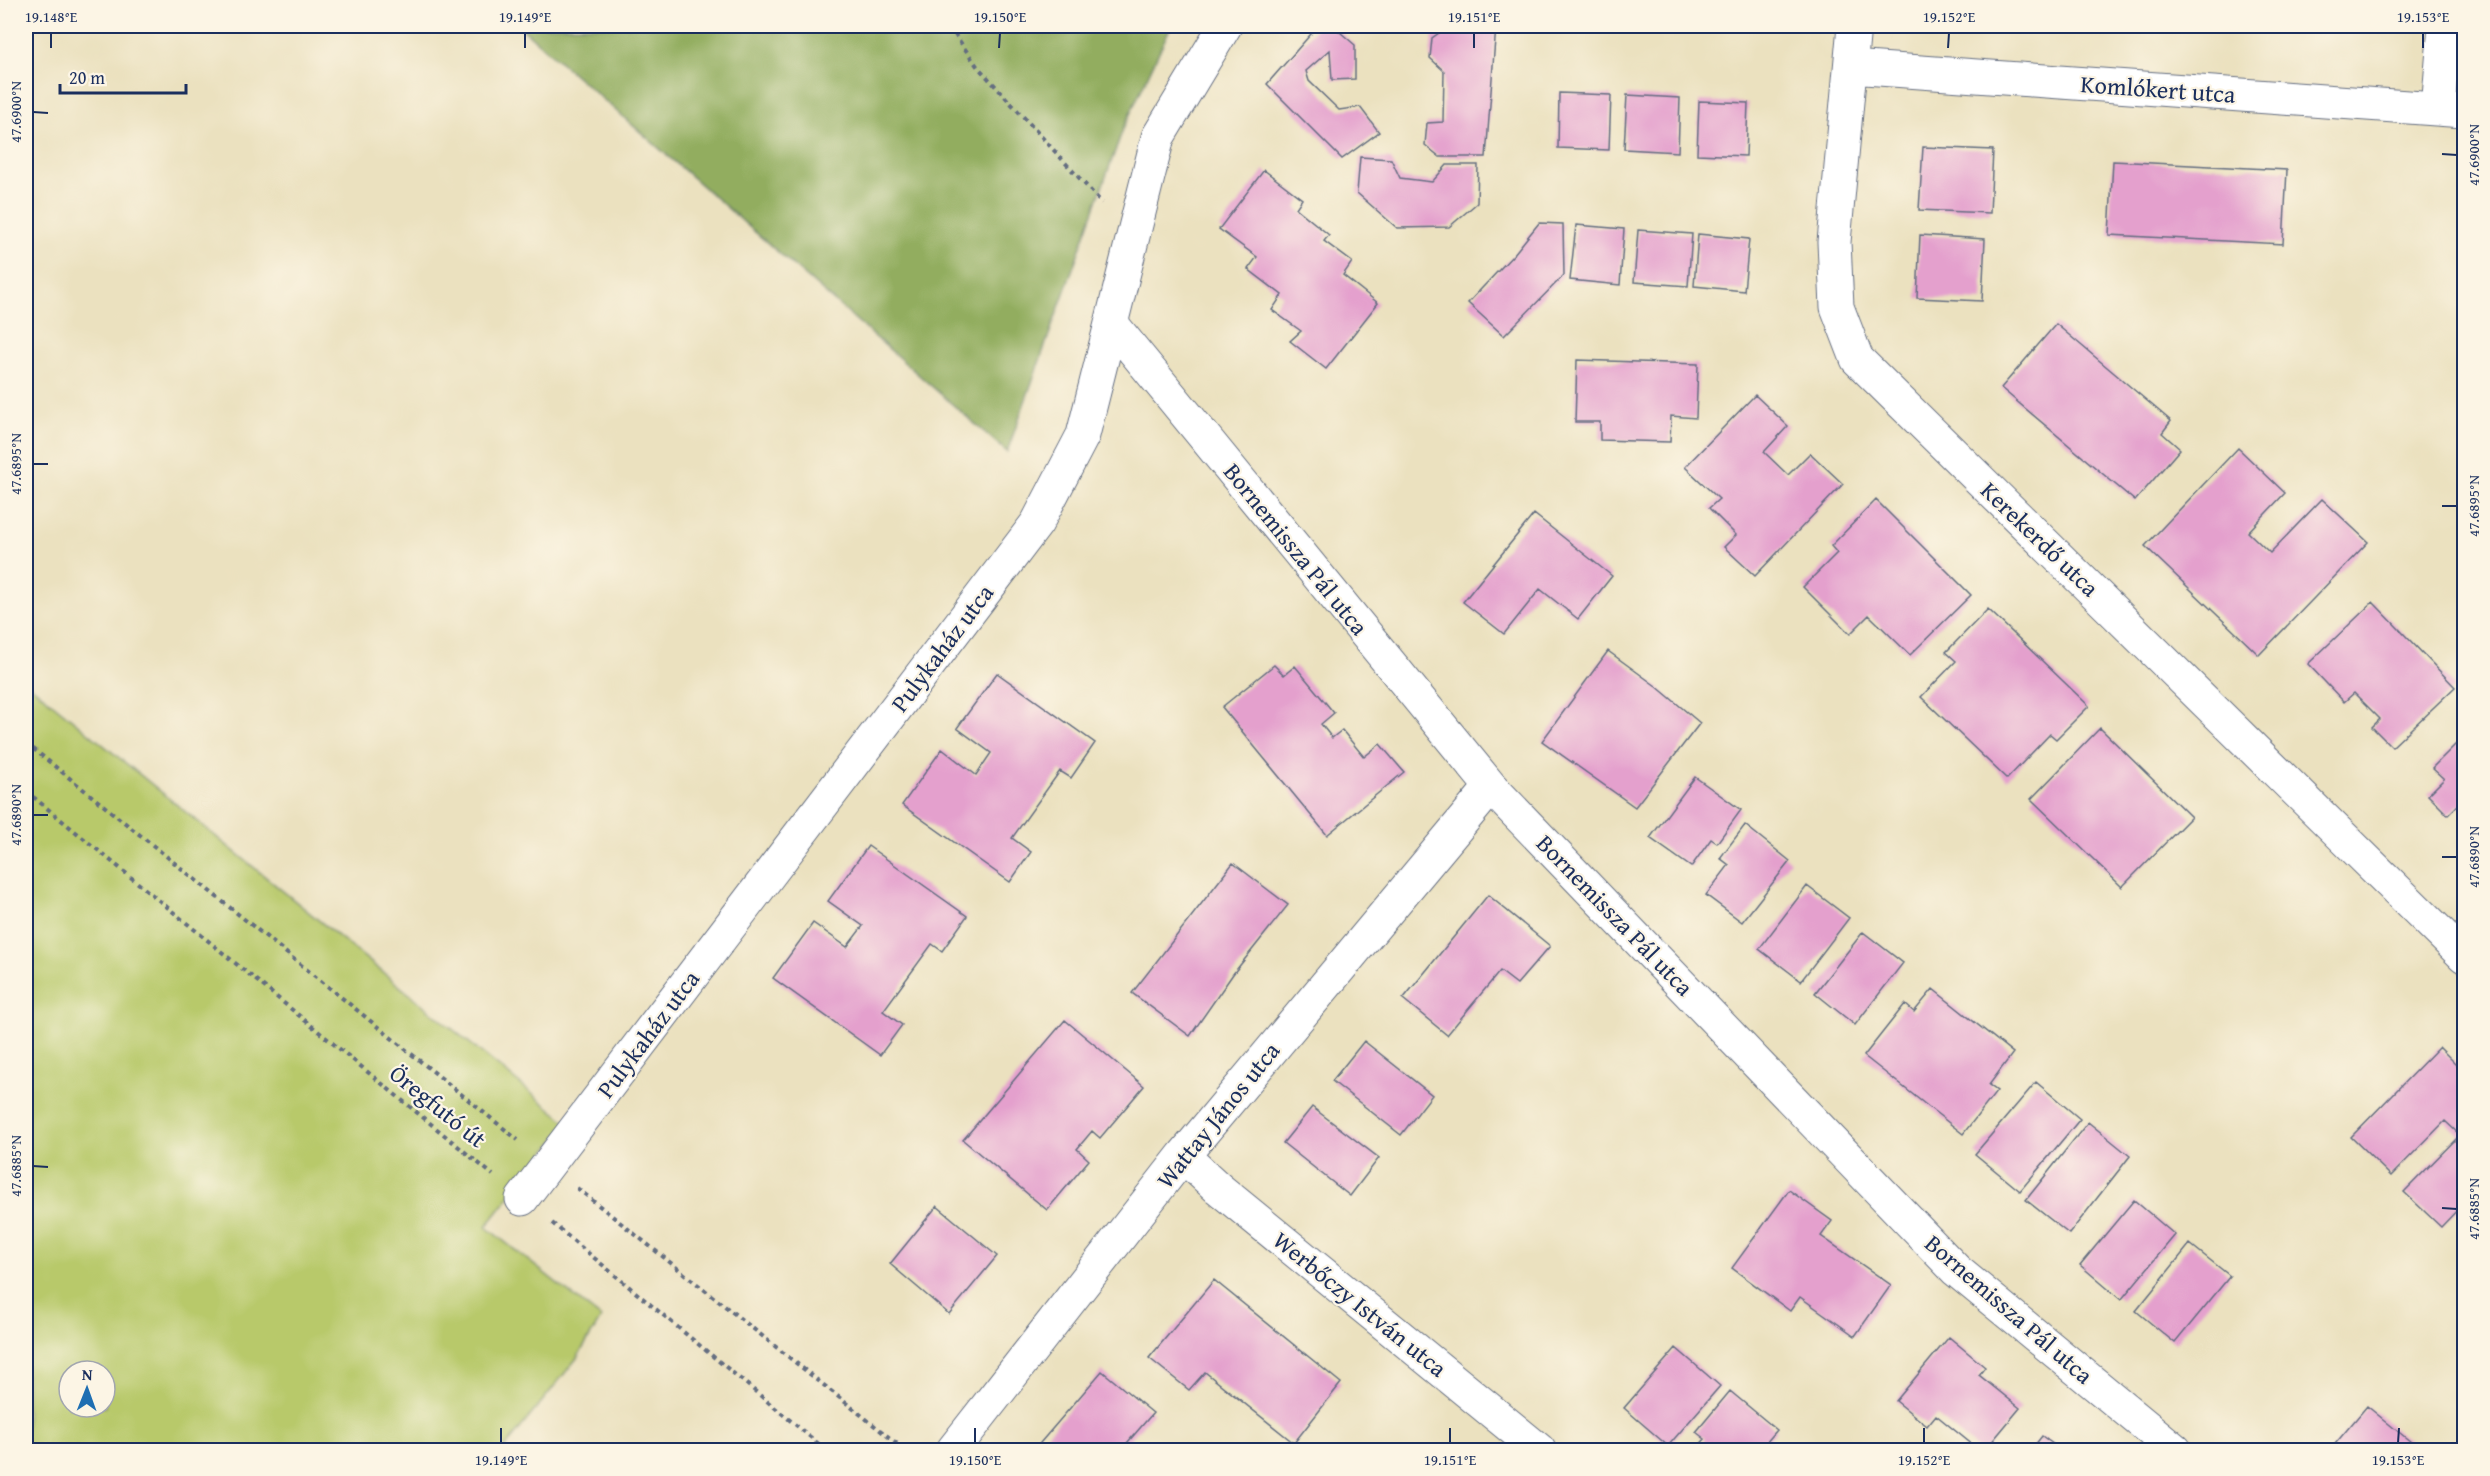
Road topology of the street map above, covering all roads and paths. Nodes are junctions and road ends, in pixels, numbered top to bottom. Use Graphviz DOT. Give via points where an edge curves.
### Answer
graph roads {
  1 [pos="949,26"];
  2 [pos="1225,26"];
  3 [pos="1854,26"];
  4 [pos="2445,26"];
  5 [pos="1851,67"];
  6 [pos="2451,110"];
  7 [pos="1133,237"];
  8 [pos="1112,324"];
  9 [pos="26,743"];
  10 [pos="1491,787"];
  11 [pos="26,791"];
  12 [pos="2464,956"];
  13 [pos="1183,1156"];
  14 [pos="549,1165"];
  15 [pos="522,1199"];
  16 [pos="826,1450"];
  17 [pos="905,1450"];
  18 [pos="953,1450"];
  19 [pos="1539,1450"];
  20 [pos="2175,1450"];
  1 -- 7 [label="path" via="977,66"];
  2 -- 7 [label="street, Pulykaház utca" via="1158,137"];
  3 -- 5 [label="street, Kerekerdő utca"];
  4 -- 6 [label="street"];
  5 -- 6 [label="street, Komlókert utca"];
  5 -- 12 [label="street, Kerekerdő utca" via="1834,242 1837,307 1857,359"];
  7 -- 8 [label="street, Pulykaház utca"];
  8 -- 10 [label="street, Bornemissza Pál utca"];
  8 -- 14 [label="street, Pulykaház utca" via="1083,435 1037,524"];
  9 -- 14 [label="path"];
  10 -- 13 [label="street, Wattay János utca"];
  10 -- 20 [label="street, Bornemissza Pál utca" via="1956,1270"];
  11 -- 15 [label="path, Öregfutó út"];
  13 -- 18 [label="street, Wattay János utca"];
  13 -- 19 [label="street, Werbőczy István utca"];
  14 -- 15 [label="street, Pulykaház utca"];
  14 -- 17 [label="path"];
  15 -- 16 [label="path, Öregfutó út"];
}
